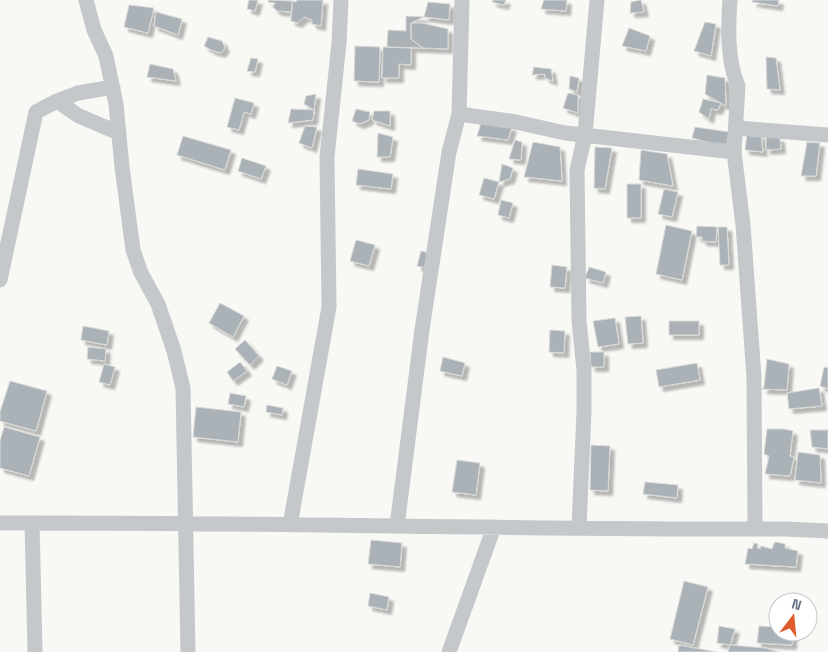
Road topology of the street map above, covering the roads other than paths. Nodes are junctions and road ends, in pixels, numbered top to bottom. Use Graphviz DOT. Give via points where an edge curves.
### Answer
graph roads {
  1 [pos="86,0"];
  2 [pos="341,0"];
  3 [pos="462,0"];
  4 [pos="597,0"];
  5 [pos="730,0"];
  6 [pos="113,87"];
  7 [pos="57,101"];
  8 [pos="459,114"];
  9 [pos="736,128"];
  10 [pos="119,132"];
  11 [pos="585,135"];
  12 [pos="828,135"];
  13 [pos="734,152"];
  14 [pos="0,280"];
  15 [pos="0,523"];
  16 [pos="32,523"];
  17 [pos="185,523"];
  18 [pos="290,525"];
  19 [pos="397,526"];
  20 [pos="494,527"];
  21 [pos="579,527"];
  22 [pos="755,529"];
  23 [pos="828,531"];
  24 [pos="35,652"];
  25 [pos="188,652"];
  26 [pos="449,652"];
  1 -- 6 [label="street" via="94,30 106,56"];
  2 -- 18 [label="street" via="327,157 329,307"];
  3 -- 8 [label="street"];
  4 -- 11 [label="street"];
  5 -- 9 [label="street" via="730,47 738,86"];
  6 -- 7 [label="street" via="78,93"];
  6 -- 10 [label="street"];
  7 -- 10 [label="street" via="79,116"];
  7 -- 14 [label="street" via="36,112"];
  8 -- 11 [label="street"];
  8 -- 19 [label="street" via="449,152 422,330"];
  9 -- 12 [label="street"];
  9 -- 13 [label="street"];
  10 -- 17 [label="street" via="133,250 158,304 183,388"];
  11 -- 13 [label="street"];
  11 -- 21 [label="street" via="577,170 579,321 584,370"];
  13 -- 22 [label="street" via="743,225 754,377"];
  15 -- 16 [label="street"];
  16 -- 17 [label="street"];
  16 -- 24 [label="street"];
  17 -- 18 [label="street"];
  17 -- 25 [label="street"];
  18 -- 19 [label="street"];
  19 -- 20 [label="street"];
  20 -- 21 [label="street"];
  20 -- 26 [label="street"];
  21 -- 22 [label="street"];
  22 -- 23 [label="street"];
}
